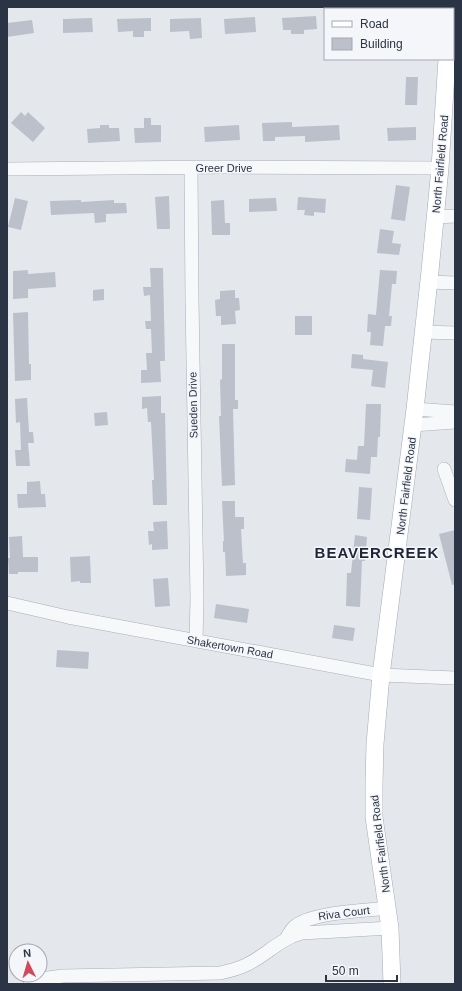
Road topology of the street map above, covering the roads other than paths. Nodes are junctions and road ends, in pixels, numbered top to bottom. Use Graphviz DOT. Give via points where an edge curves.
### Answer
graph roads {
  1 [pos="447,60"];
  2 [pos="451,80"];
  3 [pos="191,168"];
  4 [pos="440,168"];
  5 [pos="7,170"];
  6 [pos="436,216"];
  7 [pos="455,216"];
  8 [pos="429,282"];
  9 [pos="455,283"];
  10 [pos="424,332"];
  11 [pos="455,333"];
  12 [pos="455,412"];
  13 [pos="414,417"];
  14 [pos="455,422"];
  15 [pos="444,469"];
  16 [pos="455,500"];
  17 [pos="7,603"];
  18 [pos="196,641"];
  19 [pos="381,675"];
  20 [pos="455,678"];
  21 [pos="388,908"];
  22 [pos="390,928"];
  23 [pos="286,939"];
  24 [pos="30,984"];
  25 [pos="392,984"];
  1 -- 2 [label="main road, North Fairfield Road"];
  2 -- 4 [label="main road, North Fairfield Road"];
  3 -- 4 [label="street, Greer Drive"];
  3 -- 5 [label="street, Greer Drive"];
  3 -- 18 [label="street, Sueden Drive"];
  4 -- 6 [label="main road, North Fairfield Road"];
  6 -- 7 [label="street"];
  6 -- 8 [label="main road, North Fairfield Road"];
  8 -- 9 [label="street"];
  8 -- 10 [label="main road, North Fairfield Road"];
  10 -- 11 [label="street"];
  10 -- 13 [label="main road, North Fairfield Road"];
  12 -- 13 [label="street"];
  13 -- 14 [label="street"];
  13 -- 19 [label="main road, North Fairfield Road"];
  15 -- 16 [label="street"];
  17 -- 18 [label="street, Shakertown Road"];
  18 -- 19 [label="street, Shakertown Road"];
  19 -- 20 [label="street, Shakertown Road"];
  19 -- 21 [label="main road, North Fairfield Road" via="375,744 374,817"];
  21 -- 22 [label="main road, North Fairfield Road"];
  21 -- 23 [label="street, Riva Court" via="306,919 294,927"];
  22 -- 23 [label="street, Riva Court" via="310,931"];
  22 -- 25 [label="main road, North Fairfield Road"];
  23 -- 24 [label="street, Riva Court" via="247,965 220,973 63,976"];
}
